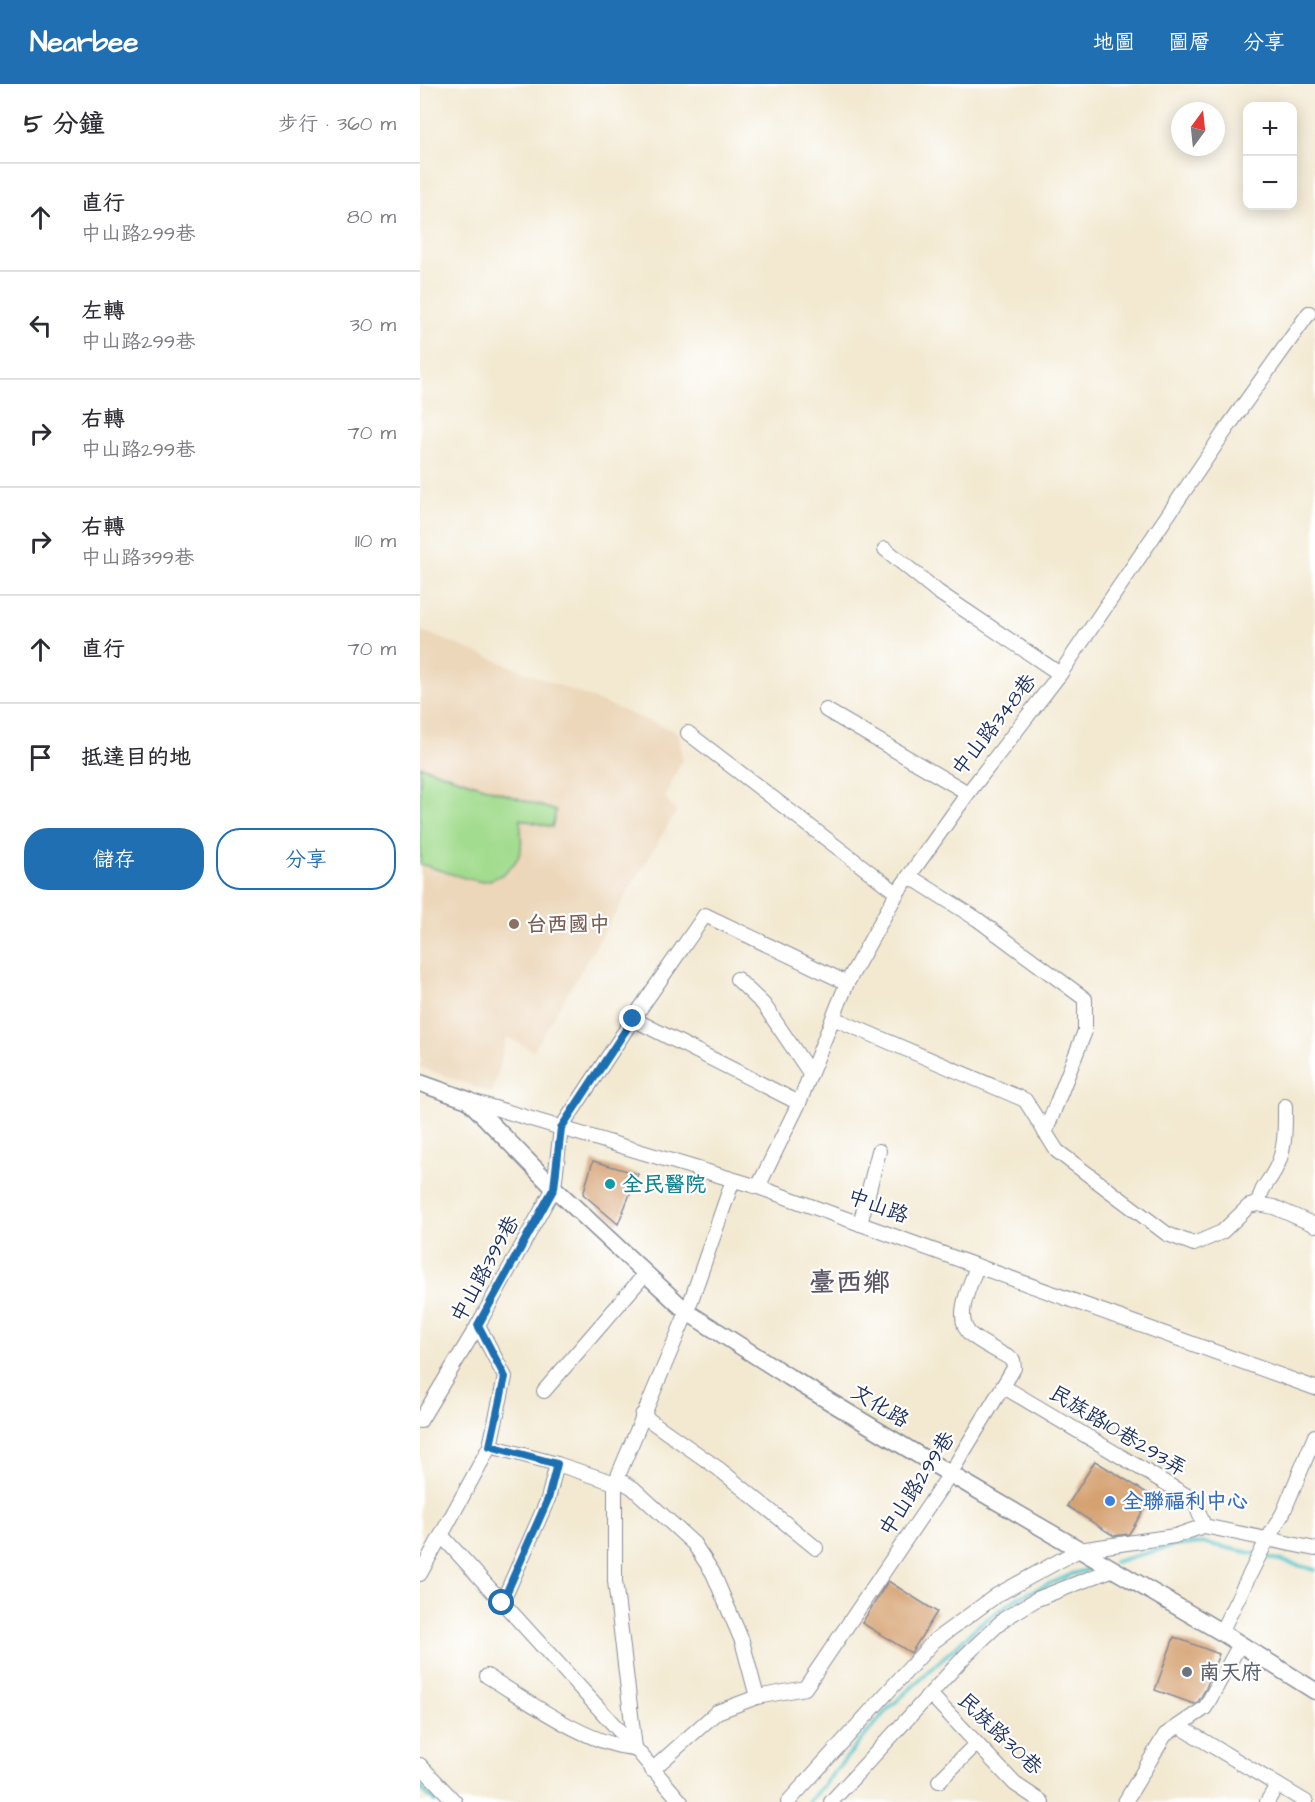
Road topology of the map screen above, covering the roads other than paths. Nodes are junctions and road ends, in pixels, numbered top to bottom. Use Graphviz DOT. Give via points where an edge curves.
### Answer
graph roads {
  1 [pos="1309,313"];
  2 [pos="885,549"];
  3 [pos="1060,674"];
  4 [pos="826,710"];
  5 [pos="688,733"];
  6 [pos="968,793"];
  7 [pos="909,876"];
  8 [pos="897,892"];
  9 [pos="737,979"];
  10 [pos="848,983"];
  11 [pos="832,1018"];
  12 [pos="633,1019"];
  13 [pos="810,1073"];
  14 [pos="420,1083"];
  15 [pos="468,1100"];
  16 [pos="799,1102"];
  17 [pos="1285,1106"];
  18 [pos="561,1128"];
  19 [pos="1045,1133"];
  20 [pos="879,1151"];
  21 [pos="734,1180"];
  22 [pos="758,1187"];
  23 [pos="554,1188"];
  24 [pos="1258,1203"];
  25 [pos="860,1224"];
  26 [pos="1315,1225"];
  27 [pos="977,1266"];
  28 [pos="646,1273"];
  29 [pos="687,1312"];
  30 [pos="478,1325"];
  31 [pos="1004,1387"];
  32 [pos="1315,1388"];
  33 [pos="544,1391"];
  34 [pos="420,1392"];
  35 [pos="433,1400"];
  36 [pos="642,1415"];
  37 [pos="420,1421"];
  38 [pos="1315,1436"];
  39 [pos="490,1446"];
  40 [pos="557,1464"];
  41 [pos="950,1474"];
  42 [pos="615,1483"];
  43 [pos="1204,1526"];
  44 [pos="442,1536"];
  45 [pos="1267,1540"];
  46 [pos="816,1548"];
  47 [pos="1079,1550"];
  48 [pos="1315,1550"];
  49 [pos="1106,1567"];
  50 [pos="420,1574"];
  51 [pos="502,1603"];
  52 [pos="1221,1632"];
  53 [pos="1240,1644"];
  54 [pos="487,1676"];
  55 [pos="1315,1691"];
  56 [pos="930,1694"];
  57 [pos="757,1697"];
  58 [pos="1179,1726"];
  59 [pos="976,1744"];
  60 [pos="635,1748"];
  61 [pos="420,1765"];
  62 [pos="652,1770"];
  63 [pos="939,1781"];
  64 [pos="1277,1785"];
  65 [pos="455,1802"];
  66 [pos="681,1802"];
  67 [pos="788,1802"];
  68 [pos="831,1802"];
  69 [pos="1042,1802"];
  70 [pos="1125,1802"];
  71 [pos="1268,1802"];
  72 [pos="1306,1802"];
  1 -- 3 [label="street, 中山路348巷"];
  2 -- 3 [label="street" via="938,592"];
  3 -- 6 [label="street, 中山路348巷"];
  4 -- 6 [label="street"];
  5 -- 8 [label="street"];
  6 -- 7 [label="street, 中山路348巷"];
  7 -- 8 [label="street, 中山路348巷"];
  7 -- 19 [label="street" via="977,919 1085,999 1085,1031"];
  8 -- 10 [label="street, 中山路348巷"];
  9 -- 13 [label="street" via="764,1005"];
  10 -- 11 [label="street, 中山路348巷"];
  10 -- 12 [label="street" via="705,915"];
  11 -- 13 [label="street, 中山路348巷"];
  11 -- 19 [label="street" via="1025,1100"];
  12 -- 16 [label="street"];
  12 -- 18 [label="street"];
  13 -- 16 [label="street, 中山路348巷"];
  14 -- 15 [label="main road, 中山路"];
  15 -- 18 [label="street, 中山路"];
  15 -- 23 [label="main road, 文化路"];
  16 -- 22 [label="street, 中山路348巷"];
  17 -- 24 [label="street" via="1284,1146"];
  18 -- 21 [label="street, 中山路"];
  18 -- 23 [label="street, 中山路399巷"];
  19 -- 24 [label="street" via="1057,1151 1167,1234 1181,1240 1194,1244 1222,1232 1249,1206"];
  20 -- 25 [label="street"];
  21 -- 22 [label="street, 中山路"];
  21 -- 29 [label="street"];
  22 -- 25 [label="street, 中山路"];
  23 -- 28 [label="main road, 文化路"];
  23 -- 30 [label="street, 中山路399巷"];
  24 -- 26 [label="street"];
  25 -- 27 [label="street, 中山路"];
  27 -- 31 [label="street, 中山路299巷" via="963,1319 969,1333 1013,1360 1014,1368"];
  27 -- 32 [label="street, 中山路"];
  28 -- 29 [label="main road, 文化路"];
  28 -- 33 [label="street"];
  29 -- 36 [label="street"];
  29 -- 41 [label="main road, 文化路"];
  30 -- 35 [label="street, 中山路399巷"];
  30 -- 39 [label="street" via="505,1377"];
  31 -- 41 [label="street, 中山路299巷"];
  31 -- 43 [label="street, 民族路10巷293弄" via="1194,1500"];
  34 -- 35 [label="street"];
  35 -- 37 [label="street, 中山路399巷"];
  36 -- 42 [label="street"];
  36 -- 46 [label="street" via="719,1469"];
  38 -- 45 [label="street" via="1283,1513"];
  39 -- 40 [label="street"];
  39 -- 44 [label="street"];
  40 -- 42 [label="street"];
  40 -- 51 [label="street" via="548,1499"];
  41 -- 47 [label="main road, 文化路"];
  41 -- 57 [label="street, 中山路299巷" via="804,1688"];
  42 -- 57 [label="street" via="623,1482 633,1488 694,1544 713,1573 742,1641"];
  42 -- 60 [label="street" via="615,1581"];
  43 -- 45 [label="street"];
  43 -- 47 [label="street" via="1176,1536"];
  44 -- 50 [label="street"];
  44 -- 51 [label="street"];
  45 -- 48 [label="street"];
  45 -- 52 [label="street"];
  47 -- 49 [label="main road, 文化路"];
  47 -- 67 [label="street" via="997,1595 934,1641"];
  49 -- 52 [label="main road, 文化路"];
  49 -- 56 [label="street" via="1036,1599 1004,1619"];
  51 -- 60 [label="street"];
  52 -- 53 [label="main road, 文化路"];
  53 -- 55 [label="main road, 文化路"];
  53 -- 58 [label="street" via="1205,1708"];
  54 -- 60 [label="street" via="580,1731 609,1744"];
  56 -- 59 [label="street, 民族路30巷"];
  56 -- 68 [label="street"];
  57 -- 62 [label="street, 中山路299巷" via="717,1712"];
  58 -- 64 [label="street"];
  58 -- 70 [label="street" via="1165,1735"];
  59 -- 63 [label="street"];
  59 -- 69 [label="street, 民族路30巷" via="1015,1784"];
  60 -- 62 [label="street"];
  61 -- 65 [label="street"];
  62 -- 66 [label="street"];
  64 -- 71 [label="street"];
  64 -- 72 [label="street"];
}
